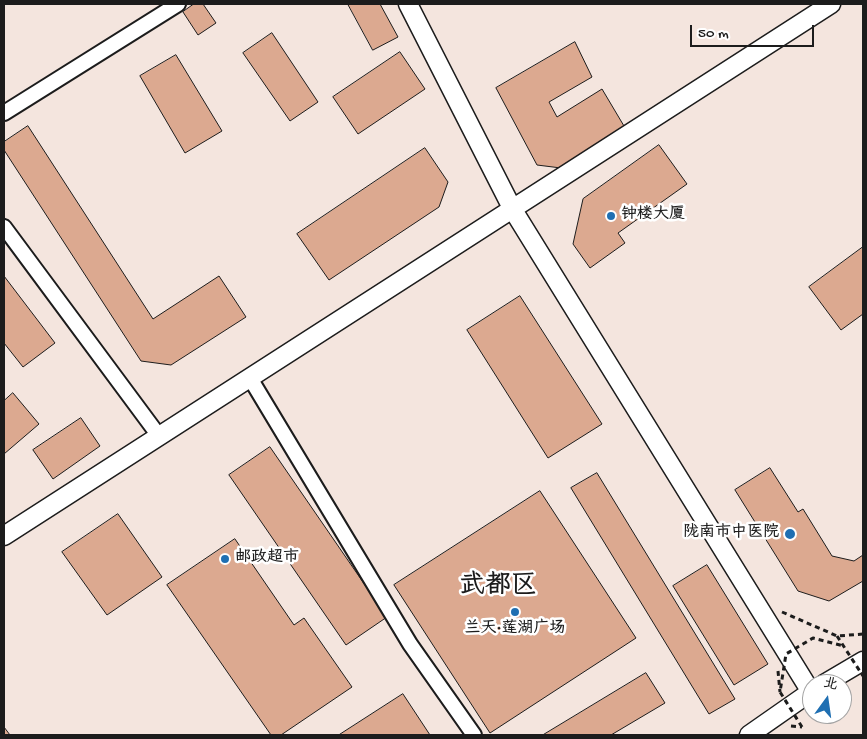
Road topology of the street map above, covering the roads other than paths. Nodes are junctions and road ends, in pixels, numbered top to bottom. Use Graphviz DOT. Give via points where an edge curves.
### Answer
graph roads {
  1 [pos="178,4"];
  2 [pos="408,4"];
  3 [pos="832,4"];
  4 [pos="4,113"];
  5 [pos="513,210"];
  6 [pos="4,227"];
  7 [pos="250,378"];
  8 [pos="159,436"];
  9 [pos="4,536"];
  10 [pos="863,661"];
  11 [pos="807,674"];
  12 [pos="841,674"];
  13 [pos="802,699"];
  14 [pos="474,735"];
  15 [pos="750,735"];
  1 -- 4 [label="street"];
  2 -- 5 [label="street"];
  3 -- 5 [label="street"];
  5 -- 7 [label="street"];
  5 -- 11 [label="street"];
  6 -- 8 [label="street"];
  7 -- 8 [label="street"];
  7 -- 14 [label="street" via="410,644"];
  8 -- 9 [label="street"];
  10 -- 12 [label="street"];
  13 -- 15 [label="street"];
}
